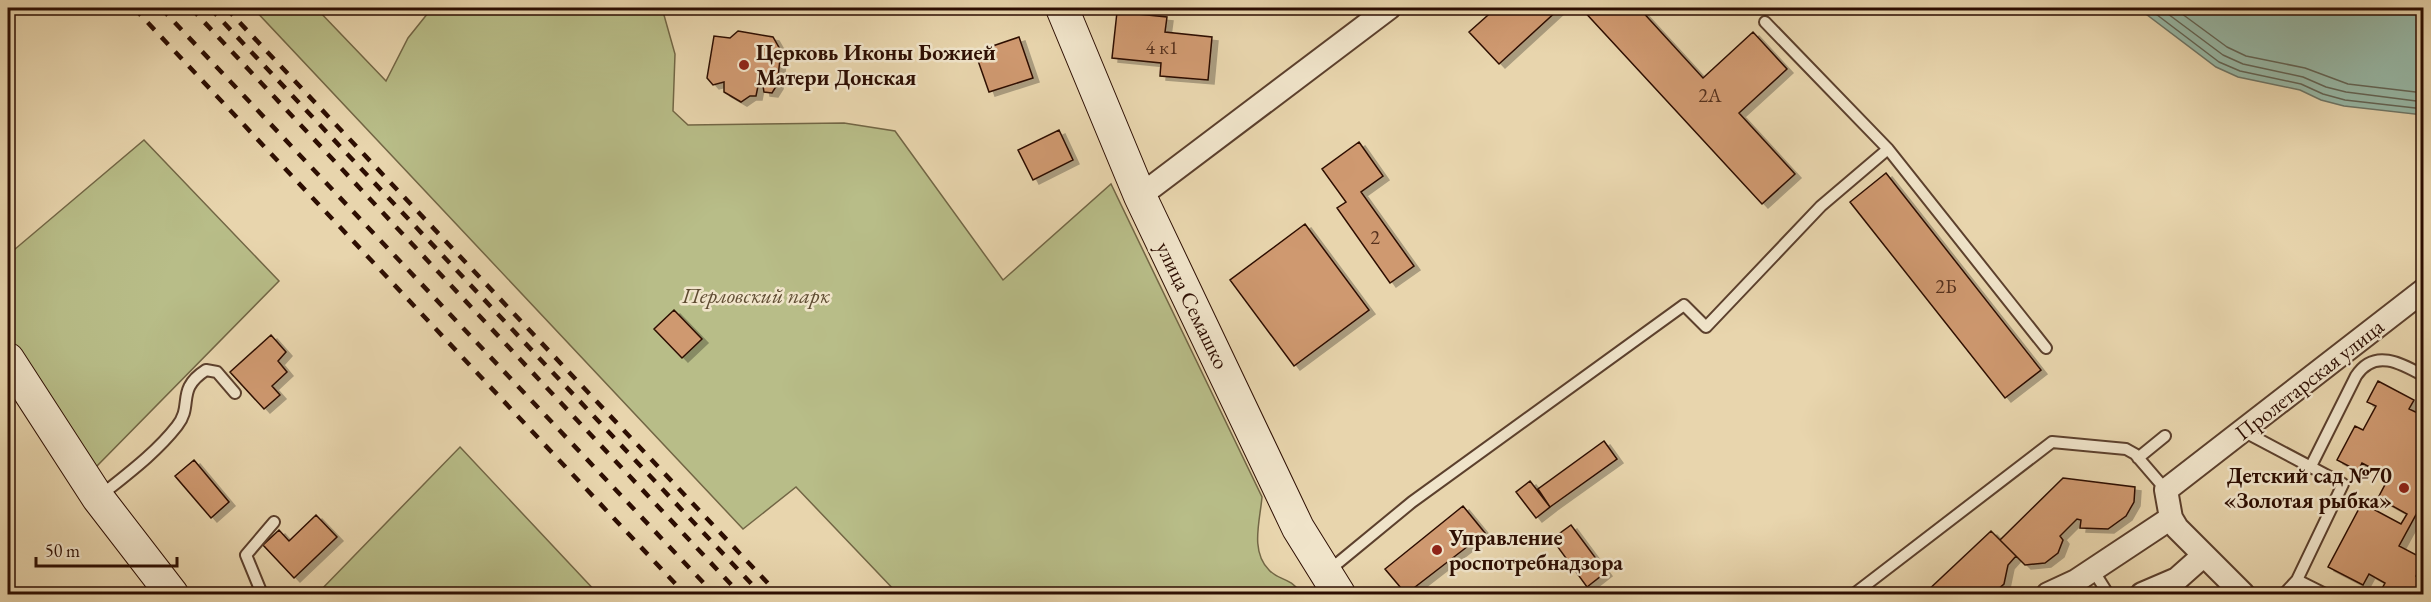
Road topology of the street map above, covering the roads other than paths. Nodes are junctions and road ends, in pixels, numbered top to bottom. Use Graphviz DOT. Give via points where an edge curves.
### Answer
graph roads {
  1 [pos="1062,8"];
  2 [pos="1389,8"];
  3 [pos="1765,22"];
  4 [pos="1888,150"];
  5 [pos="1140,196"];
  6 [pos="2424,290"];
  7 [pos="2046,348"];
  8 [pos="8,359"];
  9 [pos="2424,376"];
  10 [pos="235,393"];
  11 [pos="2242,430"];
  12 [pos="2165,436"];
  13 [pos="2138,458"];
  14 [pos="2311,466"];
  15 [pos="2166,490"];
  16 [pos="98,498"];
  17 [pos="2170,518"];
  18 [pos="273,522"];
  19 [pos="2204,555"];
  20 [pos="2093,570"];
  21 [pos="2297,580"];
  22 [pos="1332,584"];
  23 [pos="172,594"];
  24 [pos="262,594"];
  25 [pos="1854,594"];
  26 [pos="2048,594"];
  27 [pos="2108,594"];
  28 [pos="2142,594"];
  29 [pos="2243,594"];
  30 [pos="2284,594"];
  31 [pos="2325,594"];
  1 -- 5 [label="main road, улица Семашко"];
  2 -- 5 [label="street"];
  3 -- 4 [label="lane"];
  4 -- 7 [label="lane"];
  4 -- 22 [label="lane" via="1821,206 1706,327 1684,305 1412,502"];
  5 -- 22 [label="main road, улица Семашко" via="1298,528"];
  6 -- 11 [label="street, Пролетарская улица"];
  8 -- 16 [label="main road"];
  9 -- 14 [label="lane" via="2394,360 2364,366"];
  10 -- 16 [label="lane" via="217,372 206,370 195,378 187,388 178,425"];
  11 -- 14 [label="lane"];
  11 -- 15 [label="street, Пролетарская улица"];
  12 -- 13 [label="lane"];
  13 -- 15 [label="lane"];
  13 -- 25 [label="lane" via="2126,449 2058,441 2047,444"];
  14 -- 21 [label="lane" via="2343,486"];
  15 -- 17 [label="street"];
  16 -- 23 [label="main road"];
  17 -- 19 [label="street"];
  17 -- 20 [label="street"];
  18 -- 24 [label="lane" via="246,555"];
  19 -- 28 [label="street" via="2177,579"];
  19 -- 29 [label="street"];
  20 -- 26 [label="street"];
  20 -- 27 [label="lane"];
  21 -- 30 [label="lane"];
  21 -- 31 [label="lane"];
}
